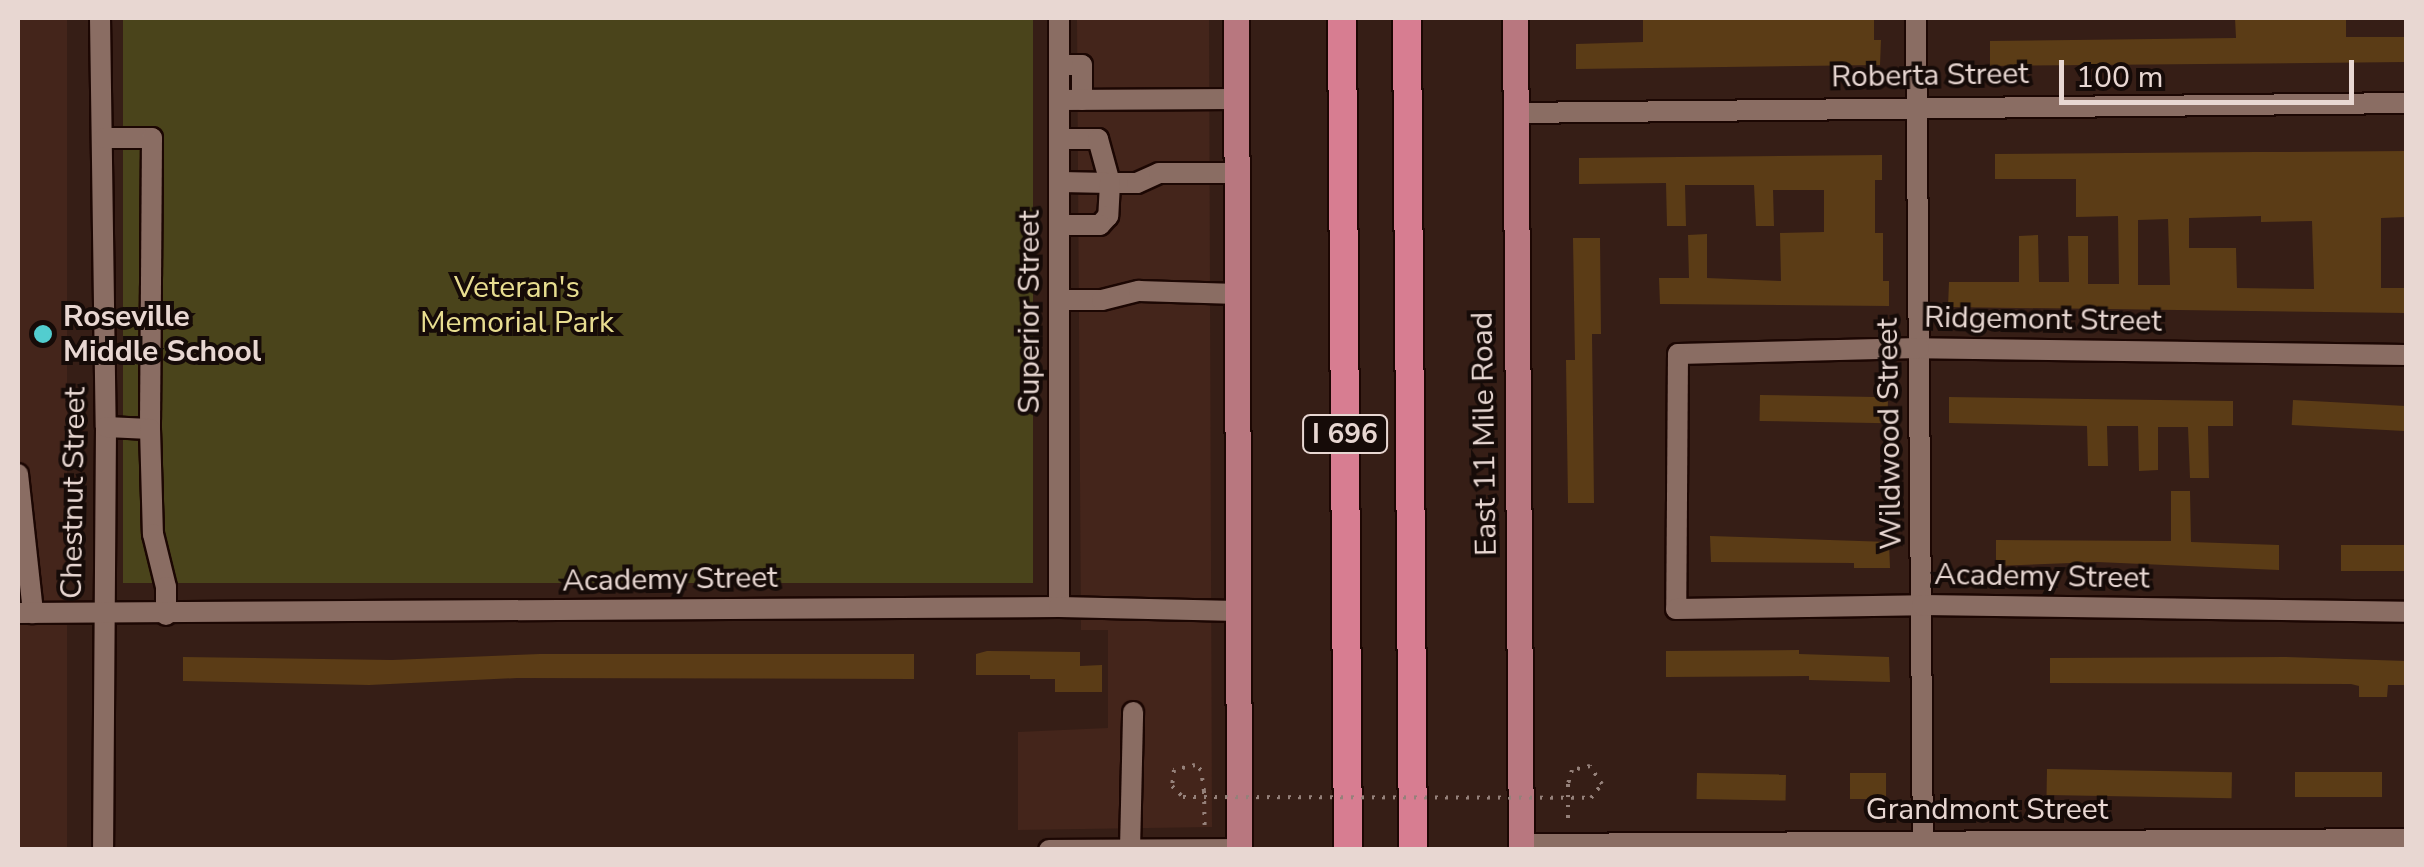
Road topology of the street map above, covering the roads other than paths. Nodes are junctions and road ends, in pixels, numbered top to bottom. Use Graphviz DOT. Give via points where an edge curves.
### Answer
graph roads {
  1 [pos="100,18"];
  2 [pos="1060,18"];
  3 [pos="1236,18"];
  4 [pos="1342,18"];
  5 [pos="1408,18"];
  6 [pos="1515,18"];
  7 [pos="1916,18"];
  8 [pos="1060,65"];
  9 [pos="1236,99"];
  10 [pos="1060,100"];
  11 [pos="1082,100"];
  12 [pos="2406,103"];
  13 [pos="1917,106"];
  14 [pos="1514,113"];
  15 [pos="104,138"];
  16 [pos="1060,139"];
  17 [pos="1236,173"];
  18 [pos="1060,182"];
  19 [pos="1110,184"];
  20 [pos="1061,224"];
  21 [pos="1237,294"];
  22 [pos="1061,300"];
  23 [pos="1919,348"];
  24 [pos="2406,354"];
  25 [pos="106,427"];
  26 [pos="150,429"];
  27 [pos="18,474"];
  28 [pos="1922,605"];
  29 [pos="1059,607"];
  30 [pos="1676,609"];
  31 [pos="1238,611"];
  32 [pos="2406,612"];
  33 [pos="25,613"];
  34 [pos="166,615"];
  35 [pos="102,616"];
  36 [pos="1133,712"];
  37 [pos="2406,838"];
  38 [pos="1923,844"];
  39 [pos="1521,847"];
  40 [pos="1130,849"];
  41 [pos="1240,849"];
  42 [pos="103,850"];
  43 [pos="1049,850"];
  44 [pos="1348,850"];
  45 [pos="1412,850"];
  1 -- 15 [label="street, Chestnut Street"];
  2 -- 8 [label="street, Superior Street"];
  3 -- 9 [label="main road"];
  4 -- 44 [label="highway, I 696"];
  5 -- 45 [label="highway, I 696"];
  6 -- 14 [label="main road, East 11 Mile Road"];
  7 -- 13 [label="street, Wildwood Street"];
  8 -- 10 [label="street, Superior Street"];
  8 -- 11 [label="street" via="1082,66"];
  9 -- 11 [label="street"];
  9 -- 17 [label="main road"];
  10 -- 11 [label="street"];
  10 -- 16 [label="street, Superior Street"];
  12 -- 13 [label="street, Roberta Street"];
  13 -- 14 [label="street, Roberta Street"];
  13 -- 23 [label="street, Wildwood Street"];
  14 -- 39 [label="main road, East 11 Mile Road"];
  15 -- 25 [label="street, Chestnut Street"];
  15 -- 26 [label="street" via="152,138"];
  16 -- 18 [label="street, Superior Street"];
  16 -- 19 [label="street" via="1098,139"];
  17 -- 19 [label="street" via="1159,173 1138,183"];
  17 -- 21 [label="main road"];
  18 -- 19 [label="street"];
  18 -- 20 [label="street, Superior Street"];
  19 -- 20 [label="street" via="1108,216 1100,225"];
  20 -- 22 [label="street, Superior Street"];
  21 -- 22 [label="street" via="1139,291"];
  21 -- 31 [label="main road"];
  22 -- 29 [label="street, Superior Street"];
  23 -- 24 [label="street, Ridgemont Street"];
  23 -- 28 [label="street, Wildwood Street"];
  23 -- 30 [label="street, Ridgemont Street" via="1678,354"];
  25 -- 26 [label="street"];
  25 -- 35 [label="street, Chestnut Street"];
  26 -- 34 [label="street" via="153,534"];
  27 -- 33 [label="street"];
  28 -- 30 [label="street, Academy Street"];
  28 -- 32 [label="street, Academy Street"];
  28 -- 38 [label="street, Wildwood Street"];
  29 -- 31 [label="street, Academy Street"];
  29 -- 34 [label="street, Academy Street"];
  31 -- 41 [label="main road"];
  33 -- 35 [label="street, Academy Street"];
  34 -- 35 [label="street, Academy Street"];
  35 -- 42 [label="street, Chestnut Street"];
  36 -- 40 [label="street"];
  37 -- 38 [label="street, Grandmont Street"];
  38 -- 39 [label="street, Grandmont Street"];
  40 -- 41 [label="street"];
  40 -- 43 [label="street"];
}
